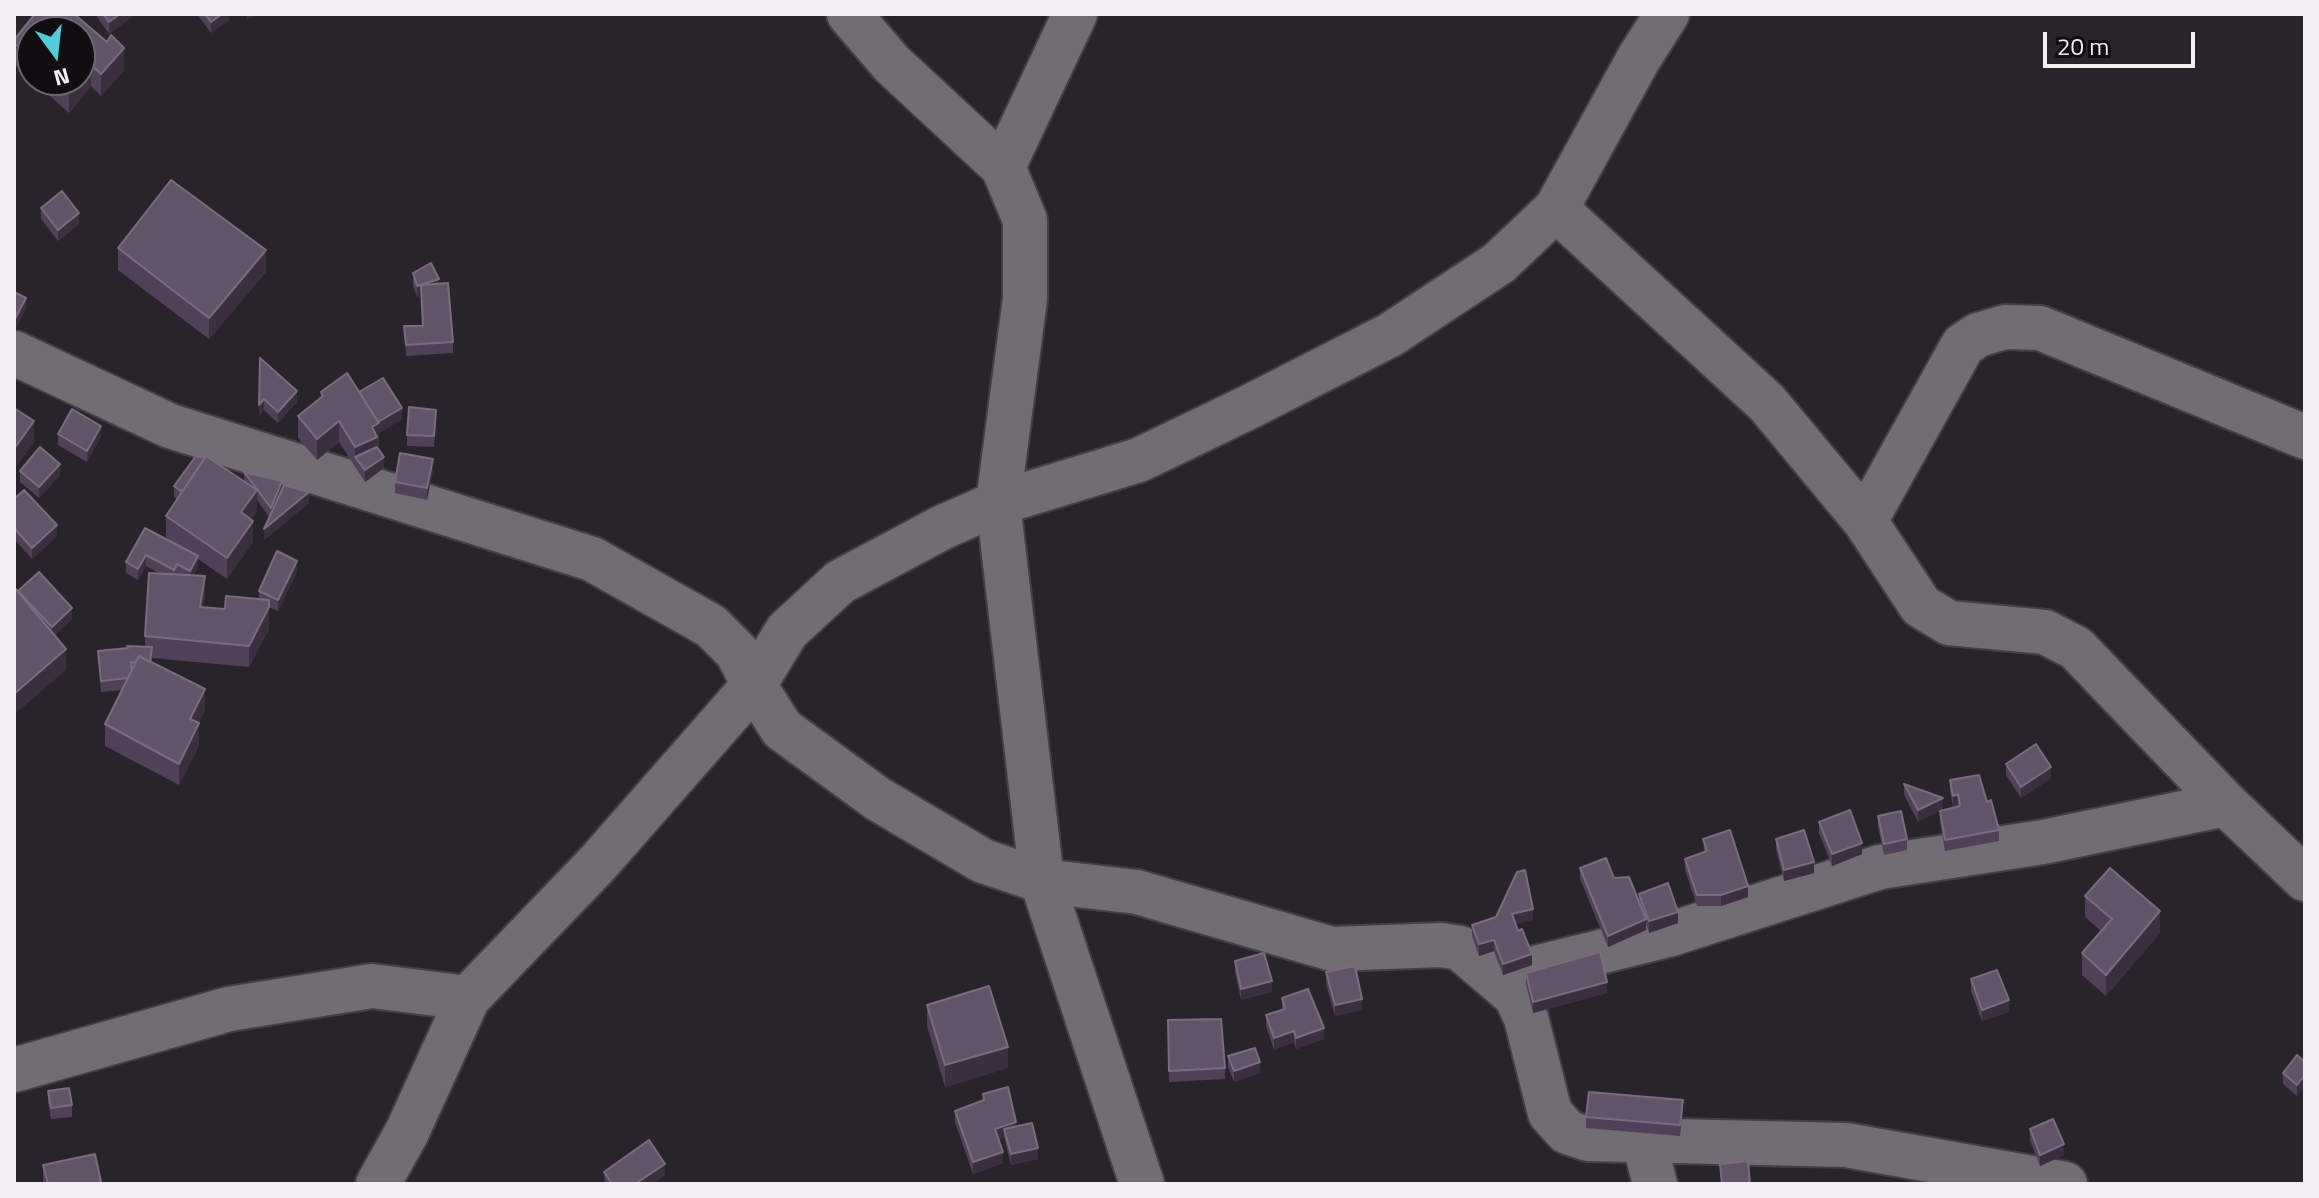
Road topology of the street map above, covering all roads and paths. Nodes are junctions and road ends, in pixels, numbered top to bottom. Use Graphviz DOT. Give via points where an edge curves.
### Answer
graph roads {
  1 [pos="849,14"];
  2 [pos="1075,14"];
  3 [pos="1667,14"];
  4 [pos="1003,167"];
  5 [pos="1556,209"];
  6 [pos="14,353"];
  7 [pos="2305,437"];
  8 [pos="998,503"];
  9 [pos="1865,521"];
  10 [pos="754,685"];
  11 [pos="2226,804"];
  12 [pos="2305,879"];
  13 [pos="1042,881"];
  14 [pos="1503,984"];
  15 [pos="468,998"];
  16 [pos="14,1070"];
  17 [pos="1644,1141"];
  18 [pos="378,1184"];
  19 [pos="1142,1184"];
  20 [pos="1655,1184"];
  21 [pos="2065,1184"];
  1 -- 4 [label="street" via="892,64"];
  2 -- 4 [label="street"];
  3 -- 5 [label="street"];
  4 -- 8 [label="street" via="1025,220 1025,299"];
  5 -- 8 [label="street" via="1499,263 1390,335 1139,460"];
  5 -- 9 [label="street" via="1767,403"];
  6 -- 10 [label="street" via="170,426 592,559 711,626 737,652"];
  7 -- 9 [label="street" via="2040,328 2005,327 1963,345"];
  8 -- 10 [label="street" via="840,582 787,631"];
  8 -- 13 [label="street"];
  9 -- 11 [label="street" via="1921,606 1949,623 2045,632 2076,648"];
  10 -- 13 [label="street" via="782,729 878,799 983,861"];
  10 -- 15 [label="street" via="598,863"];
  11 -- 12 [label="street"];
  11 -- 14 [label="street" via="2043,842 1880,867 1668,935 1539,967"];
  13 -- 14 [label="street" via="1137,892 1332,949 1460,948"];
  13 -- 19 [label="street"];
  14 -- 17 [label="street" via="1516,996 1526,1018 1550,1113 1558,1122 1567,1132 1588,1139"];
  15 -- 16 [label="street" via="372,986 229,1009"];
  15 -- 18 [label="street"];
  17 -- 20 [label="street"];
  17 -- 21 [label="street" via="1846,1145"];
}
